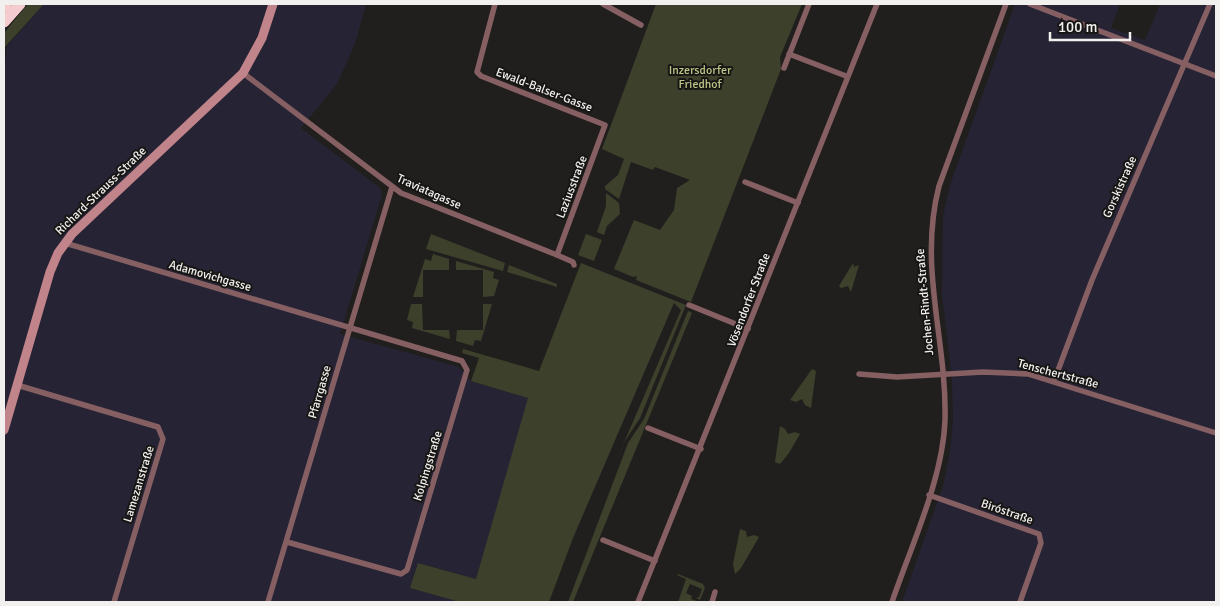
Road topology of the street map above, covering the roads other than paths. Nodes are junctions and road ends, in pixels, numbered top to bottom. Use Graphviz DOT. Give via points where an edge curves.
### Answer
graph roads {
  1 [pos="6,4"];
  2 [pos="20,4"];
  3 [pos="273,4"];
  4 [pos="495,4"];
  5 [pos="603,4"];
  6 [pos="809,4"];
  7 [pos="877,4"];
  8 [pos="1006,4"];
  9 [pos="1030,4"];
  10 [pos="1210,4"];
  11 [pos="4,7"];
  12 [pos="4,22"];
  13 [pos="641,25"];
  14 [pos="789,54"];
  15 [pos="1185,64"];
  16 [pos="784,68"];
  17 [pos="243,73"];
  18 [pos="846,76"];
  19 [pos="1216,76"];
  20 [pos="605,125"];
  21 [pos="745,182"];
  22 [pos="392,187"];
  23 [pos="798,202"];
  24 [pos="65,243"];
  25 [pos="557,255"];
  26 [pos="574,265"];
  27 [pos="689,305"];
  28 [pos="349,328"];
  29 [pos="748,329"];
  30 [pos="859,374"];
  31 [pos="942,375"];
  32 [pos="1054,381"];
  33 [pos="17,385"];
  34 [pos="648,428"];
  35 [pos="4,430"];
  36 [pos="1216,433"];
  37 [pos="701,449"];
  38 [pos="929,495"];
  39 [pos="603,540"];
  40 [pos="287,542"];
  41 [pos="654,562"];
  42 [pos="715,592"];
  43 [pos="114,602"];
  44 [pos="268,602"];
  45 [pos="638,602"];
  46 [pos="712,602"];
  47 [pos="892,602"];
  48 [pos="1020,602"];
  1 -- 11 [label="highway"];
  2 -- 12 [label="highway"];
  3 -- 17 [label="main road, Richard-Strauss-Straße" via="262,38"];
  4 -- 20 [label="street, Ewald-Balser-Gasse" via="477,72"];
  5 -- 13 [label="street"];
  6 -- 14 [label="street"];
  7 -- 18 [label="street, Vösendorfer Straße"];
  8 -- 31 [label="street, Jochen-Rindt-Straße" via="934,207 930,257"];
  9 -- 15 [label="street"];
  10 -- 15 [label="street, Gorskistraße"];
  14 -- 16 [label="street"];
  14 -- 18 [label="street"];
  15 -- 19 [label="street"];
  15 -- 32 [label="street, Gorskistraße" via="1092,280"];
  17 -- 22 [label="street, Traviatagasse"];
  17 -- 24 [label="main road, Richard-Strauss-Straße"];
  18 -- 23 [label="street, Vösendorfer Straße"];
  20 -- 25 [label="street, Laziusstraße"];
  21 -- 23 [label="street"];
  22 -- 25 [label="street, Traviatagasse"];
  22 -- 28 [label="street, Pfarrgasse"];
  23 -- 29 [label="street, Vösendorfer Straße"];
  24 -- 28 [label="street, Adamovichgasse"];
  24 -- 33 [label="main road, Richard-Strauss-Straße" via="52,264"];
  25 -- 26 [label="street, Traviatagasse"];
  27 -- 29 [label="street"];
  28 -- 40 [label="street, Pfarrgasse"];
  28 -- 40 [label="street, Kolpingstraße" via="462,361 467,370 407,570 401,574"];
  29 -- 37 [label="street, Vösendorfer Straße"];
  30 -- 31 [label="street, Tenschertstraße" via="897,377"];
  31 -- 32 [label="street, Tenschertstraße" via="1003,371"];
  31 -- 38 [label="street, Jochen-Rindt-Straße" via="944,434"];
  32 -- 36 [label="street, Tenschertstraße"];
  33 -- 35 [label="main road, Richard-Strauss-Straße"];
  33 -- 43 [label="street, Lamezanstraße" via="158,427 163,439"];
  34 -- 37 [label="street"];
  37 -- 41 [label="street, Vösendorfer Straße"];
  38 -- 47 [label="street, Jochen-Rindt-Straße"];
  38 -- 48 [label="street, Biróstraße" via="1039,534 1041,543"];
  39 -- 41 [label="street"];
  40 -- 44 [label="street, Pfarrgasse"];
  41 -- 45 [label="street, Vösendorfer Straße"];
  42 -- 46 [label="street"];
}
